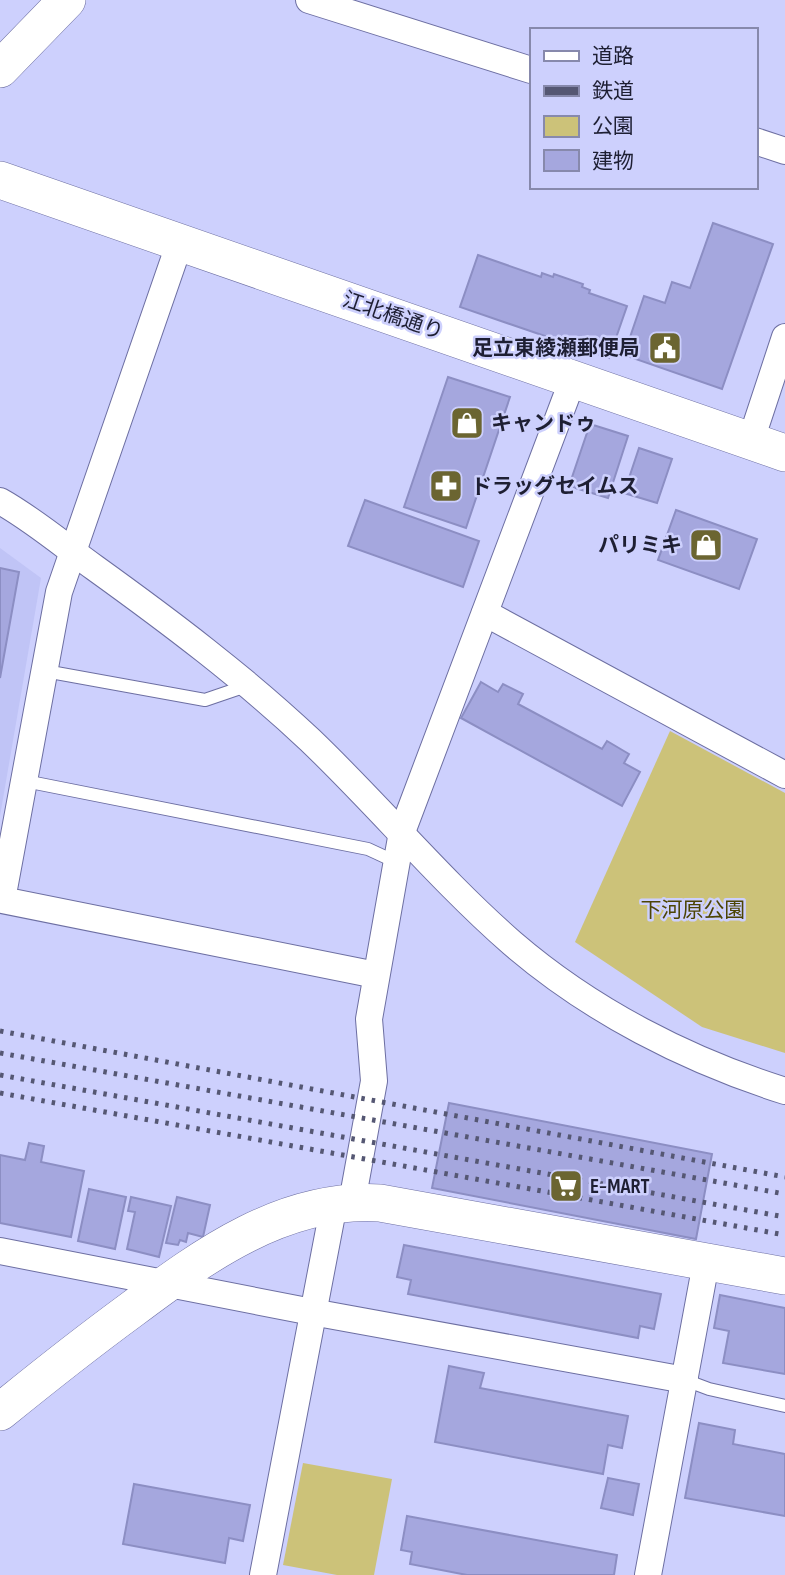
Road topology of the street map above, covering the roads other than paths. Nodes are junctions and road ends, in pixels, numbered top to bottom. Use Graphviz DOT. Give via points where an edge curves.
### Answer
graph roads {
  1 [pos="66,0"];
  2 [pos="310,0"];
  3 [pos="0,69"];
  4 [pos="530,70"];
  5 [pos="757,142"];
  6 [pos="785,151"];
  7 [pos="0,180"];
  8 [pos="180,242"];
  9 [pos="785,337"];
  10 [pos="573,379"];
  11 [pos="751,440"];
  12 [pos="785,453"];
  13 [pos="0,501"];
  14 [pos="72,552"];
  15 [pos="485,613"];
  16 [pos="45,671"];
  17 [pos="250,685"];
  18 [pos="785,775"];
  19 [pos="25,781"];
  20 [pos="402,832"];
  21 [pos="396,862"];
  22 [pos="376,975"];
  23 [pos="785,1091"];
  24 [pos="343,1203"];
  25 [pos="0,1251"];
  26 [pos="706,1263"];
  27 [pos="785,1276"];
  28 [pos="167,1283"];
  29 [pos="312,1312"];
  30 [pos="685,1380"];
  31 [pos="785,1406"];
  32 [pos="0,1412"];
  33 [pos="264,1575"];
  34 [pos="648,1575"];
  1 -- 3 [label="street"];
  2 -- 4 [label="street"];
  5 -- 6 [label="street"];
  7 -- 8 [label="street, 江北橋通り"];
  8 -- 10 [label="street, 江北橋通り"];
  8 -- 14 [label="street"];
  9 -- 11 [label="street"];
  10 -- 11 [label="street, 江北橋通り"];
  10 -- 15 [label="street"];
  11 -- 12 [label="street, 江北橋通り"];
  13 -- 14 [label="street"];
  14 -- 16 [label="street" via="59,592"];
  14 -- 17 [label="street"];
  15 -- 18 [label="street"];
  15 -- 20 [label="street"];
  16 -- 17 [label="lane" via="205,700"];
  16 -- 19 [label="street"];
  17 -- 20 [label="street"];
  19 -- 21 [label="lane" via="368,849"];
  19 -- 22 [label="street" via="2,900"];
  20 -- 21 [label="street"];
  20 -- 23 [label="street" via="513,944 600,1007 705,1062"];
  21 -- 22 [label="street"];
  22 -- 24 [label="street" via="369,1019 374,1081"];
  24 -- 26 [label="street" via="380,1203"];
  24 -- 28 [label="street" via="293,1215 233,1240"];
  24 -- 29 [label="street"];
  25 -- 28 [label="street"];
  26 -- 27 [label="street"];
  26 -- 30 [label="street"];
  28 -- 29 [label="street"];
  28 -- 32 [label="street"];
  29 -- 30 [label="street"];
  29 -- 33 [label="street"];
  30 -- 31 [label="lane"];
  30 -- 34 [label="street"];
}
